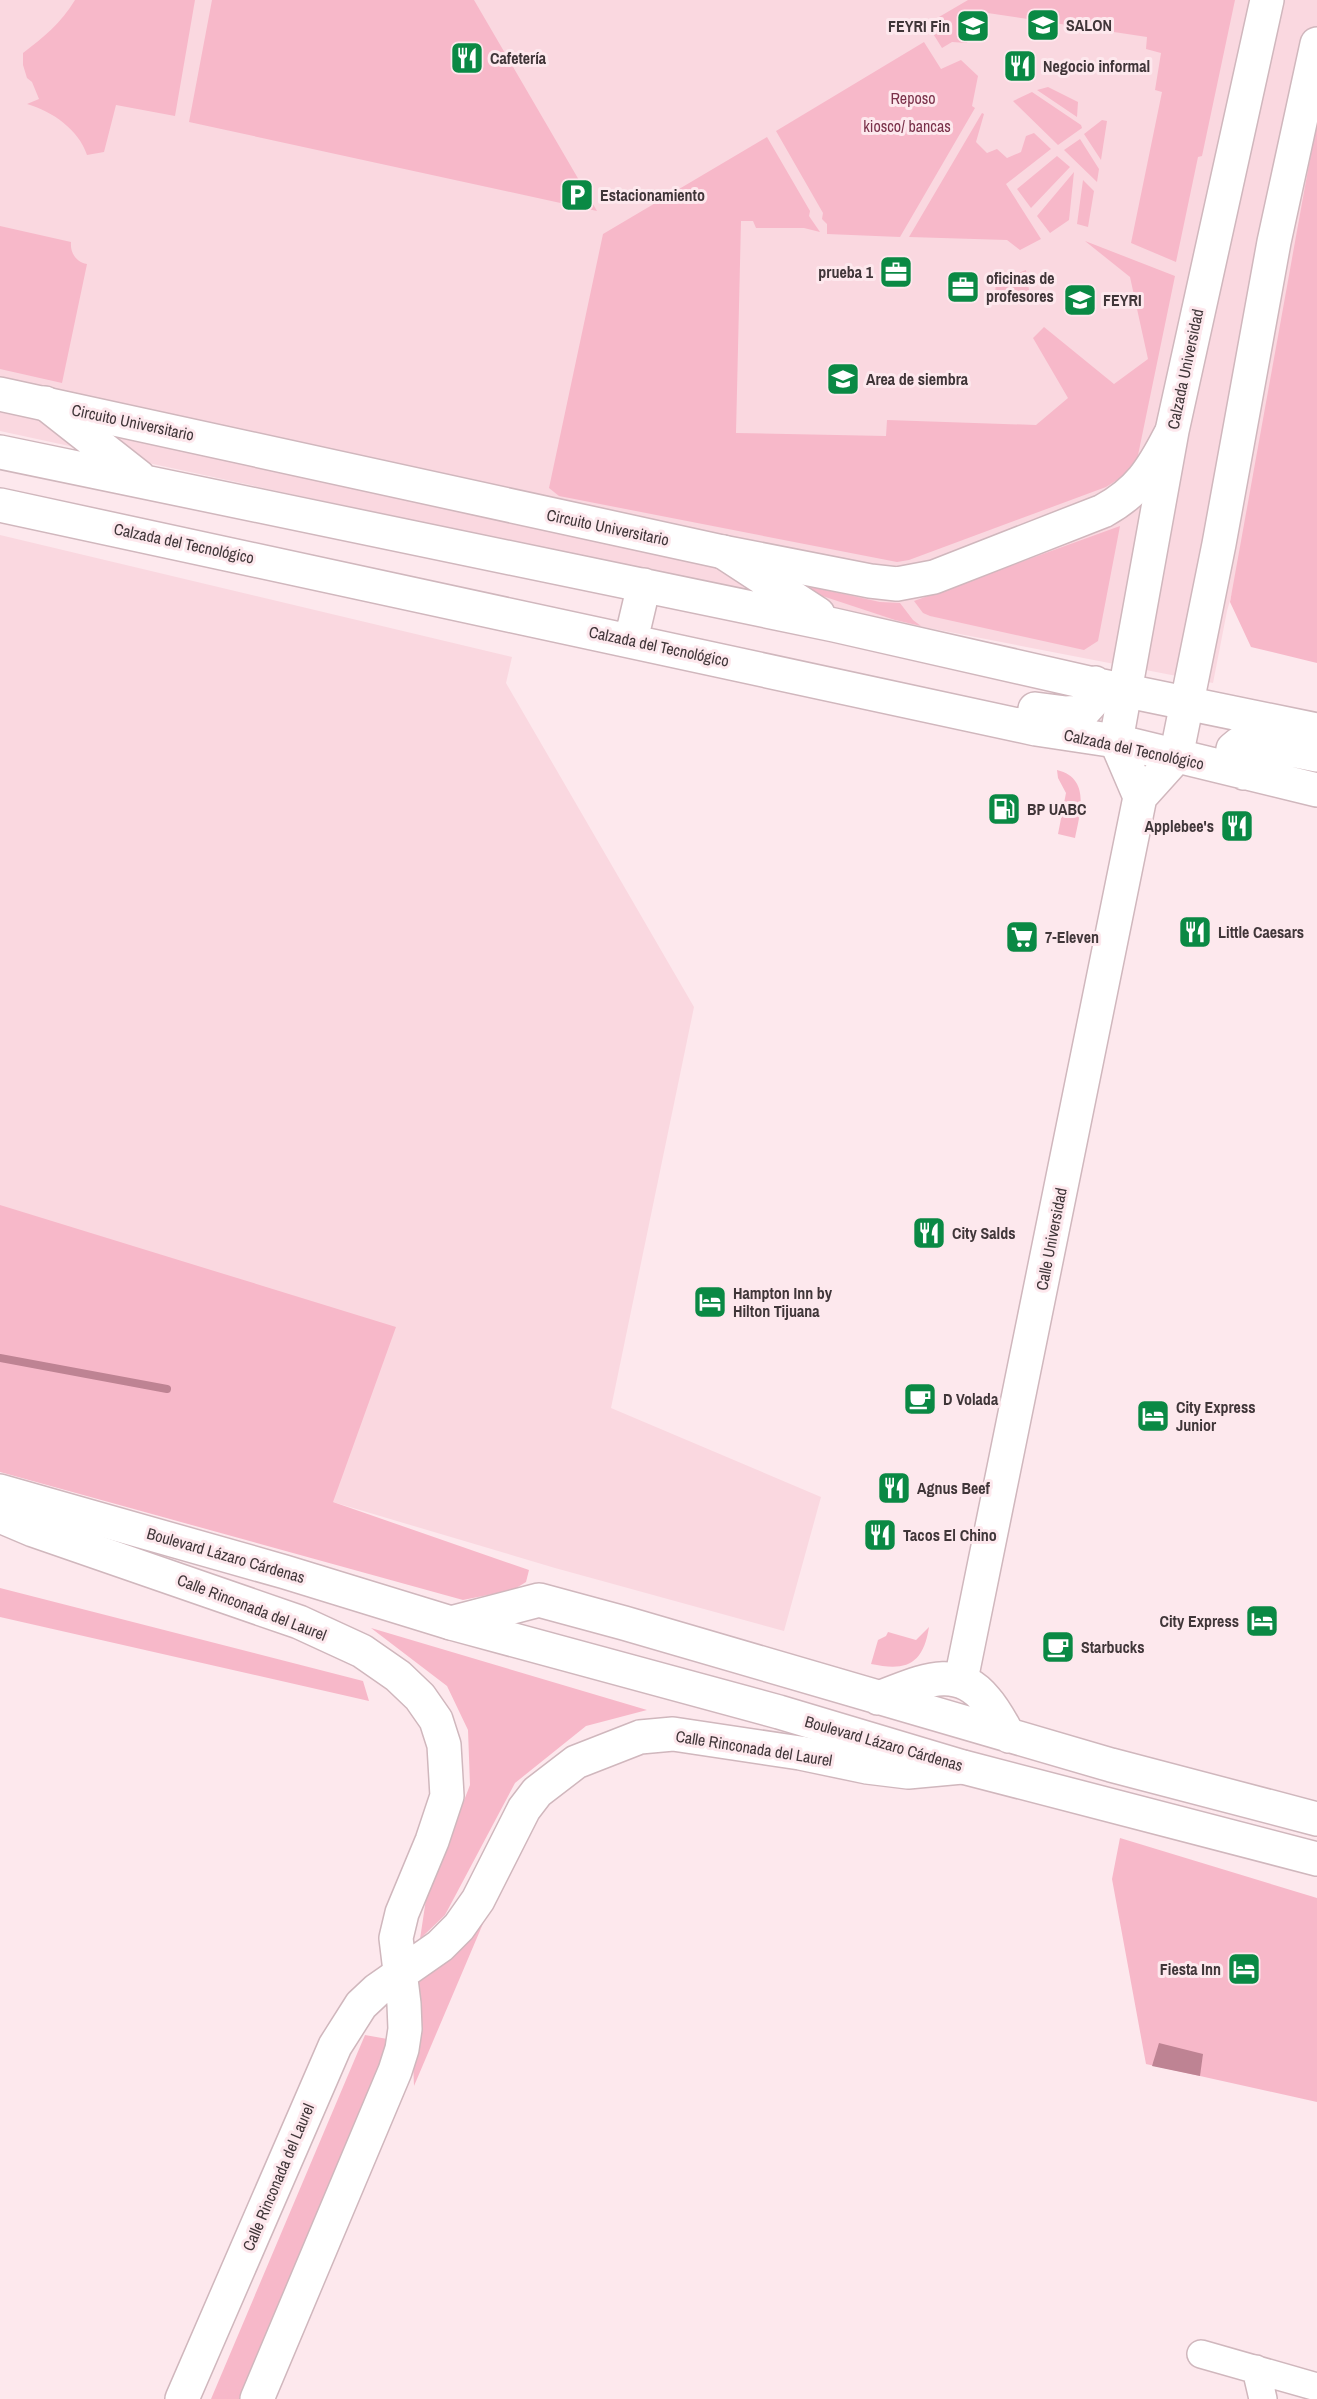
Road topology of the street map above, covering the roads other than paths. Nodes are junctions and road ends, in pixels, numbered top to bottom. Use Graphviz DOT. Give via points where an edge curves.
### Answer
graph roads {
  1 [pos="1267,0"];
  2 [pos="1317,44"];
  3 [pos="0,393"];
  4 [pos="45,403"];
  5 [pos="1172,431"];
  6 [pos="0,452"];
  7 [pos="146,482"];
  8 [pos="0,505"];
  9 [pos="723,552"];
  10 [pos="644,585"];
  11 [pos="834,625"];
  12 [pos="631,640"];
  13 [pos="1109,686"];
  14 [pos="1187,704"];
  15 [pos="959,712"];
  16 [pos="1317,730"];
  17 [pos="1116,741"];
  18 [pos="1317,755"];
  19 [pos="1176,757"];
  20 [pos="1244,773"];
  21 [pos="1317,790"];
  22 [pos="1140,797"];
  23 [pos="0,1491"];
  24 [pos="0,1516"];
  25 [pos="451,1623"];
  26 [pos="961,1680"];
  27 [pos="878,1698"];
  28 [pos="1010,1736"];
  29 [pos="963,1767"];
  30 [pos="1317,1819"];
  31 [pos="1317,1859"];
  32 [pos="401,1972"];
  33 [pos="1201,2354"];
  34 [pos="1256,2369"];
  35 [pos="1317,2387"];
  36 [pos="182,2399"];
  37 [pos="257,2399"];
  38 [pos="1263,2399"];
  1 -- 5 [label="main road, Calzada Universidad"];
  2 -- 14 [label="main road" via="1271,256"];
  3 -- 4 [label="main road, Circuito Universitario"];
  4 -- 7 [label="main road"];
  4 -- 9 [label="main road, Circuito Universitario"];
  5 -- 9 [label="main road, Circuito Universitario" via="1153,468 1122,501 934,577 897,584 870,581"];
  5 -- 13 [label="main road, Calzada Universidad"];
  6 -- 7 [label="main road"];
  7 -- 10 [label="main road"];
  8 -- 12 [label="main road, Calzada del Tecnológico"];
  9 -- 11 [label="main road"];
  10 -- 11 [label="main road"];
  10 -- 12 [label="main road"];
  11 -- 13 [label="main road"];
  12 -- 15 [label="main road, Calzada del Tecnológico"];
  13 -- 14 [label="main road"];
  13 -- 15 [label="main road" via="1083,712 978,701"];
  13 -- 17 [label="main road, Calzada Universidad"];
  14 -- 16 [label="main road"];
  14 -- 19 [label="main road"];
  15 -- 17 [label="main road, Calzada del Tecnológico"];
  17 -- 19 [label="main road, Calzada del Tecnológico"];
  17 -- 22 [label="main road"];
  18 -- 20 [label="main road" via="1247,741 1233,749 1232,755"];
  19 -- 20 [label="main road, Calzada del Tecnológico"];
  19 -- 22 [label="main road"];
  20 -- 21 [label="main road, Calzada del Tecnológico"];
  22 -- 26 [label="main road, Calle Universidad"];
  23 -- 25 [label="main road, Boulevard Lázaro Cárdenas"];
  24 -- 32 [label="main road, Calle Rinconada del Laurel" via="299,1622 362,1651 420,1697 435,1720 444,1745 447,1796 402,1913 396,1938"];
  25 -- 27 [label="main road" via="539,1600"];
  25 -- 29 [label="main road, Boulevard Lázaro Cárdenas" via="779,1712"];
  26 -- 27 [label="main road" via="935,1678"];
  26 -- 28 [label="main road" via="987,1700"];
  27 -- 28 [label="main road"];
  28 -- 30 [label="main road"];
  29 -- 31 [label="main road, Boulevard Lázaro Cárdenas"];
  29 -- 32 [label="main road, Calle Rinconada del Laurel" via="908,1772 673,1734 640,1737 609,1748 576,1762 537,1792 459,1928"];
  32 -- 36 [label="main road, Calle Rinconada del Laurel" via="361,2004 335,2046"];
  32 -- 37 [label="main road, Calle Rinconada del Laurel" via="405,2029 395,2071"];
  33 -- 34 [label="street"];
  34 -- 35 [label="street"];
  34 -- 38 [label="street"];
}
